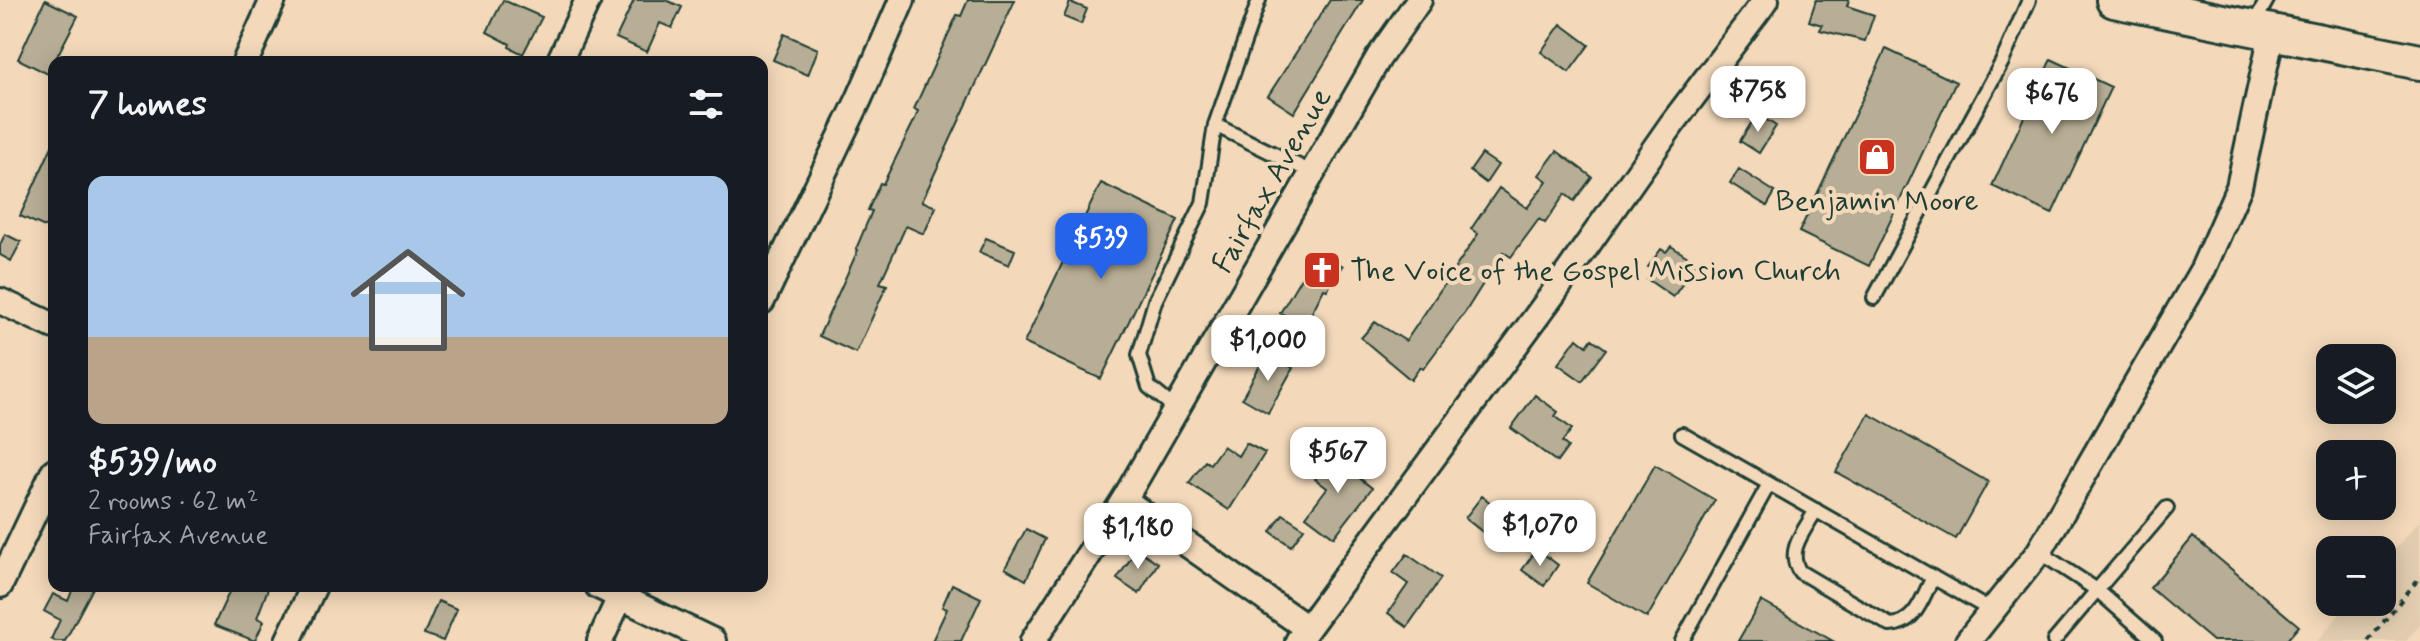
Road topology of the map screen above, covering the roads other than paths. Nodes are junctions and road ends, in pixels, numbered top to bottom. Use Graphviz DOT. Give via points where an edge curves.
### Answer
graph roads {
  1 [pos="273,0"];
  2 [pos="588,0"];
  3 [pos="902,0"];
  4 [pos="1259,0"];
  5 [pos="1419,0"];
  6 [pos="1766,0"];
  7 [pos="2029,0"];
  8 [pos="2114,0"];
  9 [pos="2173,6"];
  10 [pos="2263,20"];
  11 [pos="248,56"];
  12 [pos="562,56"];
  13 [pos="2420,62"];
  14 [pos="1215,125"];
  15 [pos="1311,172"];
  16 [pos="768,289"];
  17 [pos="1874,298"];
  18 [pos="0,301"];
  19 [pos="48,323"];
  20 [pos="1176,409"];
  21 [pos="1682,434"];
  22 [pos="48,484"];
  23 [pos="1769,484"];
  24 [pos="1124,500"];
  25 [pos="2167,508"];
  26 [pos="1816,510"];
  27 [pos="2039,552"];
  28 [pos="1933,577"];
  29 [pos="0,585"];
  30 [pos="2097,590"];
  31 [pos="311,592"];
  32 [pos="623,592"];
  33 [pos="625,592"];
  34 [pos="1992,611"];
  35 [pos="1303,635"];
  36 [pos="288,641"];
  37 [pos="600,641"];
  38 [pos="713,641"];
  39 [pos="1033,641"];
  40 [pos="1682,641"];
  41 [pos="1968,641"];
  42 [pos="2054,641"];
  43 [pos="2155,641"];
  1 -- 11 [label="street"];
  2 -- 12 [label="street"];
  3 -- 16 [label="street"];
  4 -- 14 [label="lane"];
  5 -- 15 [label="street, Fairfax Avenue"];
  6 -- 35 [label="street"];
  7 -- 17 [label="lane" via="2002,62"];
  8 -- 9 [label="main road"];
  9 -- 10 [label="main road"];
  10 -- 13 [label="main road"];
  10 -- 27 [label="street" via="2239,187 2203,269"];
  14 -- 15 [label="lane"];
  14 -- 20 [label="lane" via="1203,203 1155,301 1139,355 1149,387"];
  15 -- 20 [label="street, Fairfax Avenue"];
  18 -- 19 [label="street"];
  20 -- 24 [label="street, Fairfax Avenue"];
  21 -- 23 [label="lane"];
  22 -- 29 [label="street"];
  23 -- 26 [label="lane"];
  23 -- 40 [label="lane"];
  24 -- 35 [label="street"];
  24 -- 39 [label="street, Fairfax Avenue"];
  25 -- 30 [label="lane"];
  26 -- 28 [label="lane"];
  26 -- 28 [label="lane" via="1793,551 1793,563 1890,625 1910,619"];
  27 -- 30 [label="lane"];
  27 -- 34 [label="street"];
  28 -- 34 [label="lane"];
  30 -- 42 [label="lane"];
  30 -- 43 [label="lane"];
  31 -- 36 [label="street"];
  32 -- 37 [label="street"];
  33 -- 38 [label="street"];
  34 -- 41 [label="street"];
}
